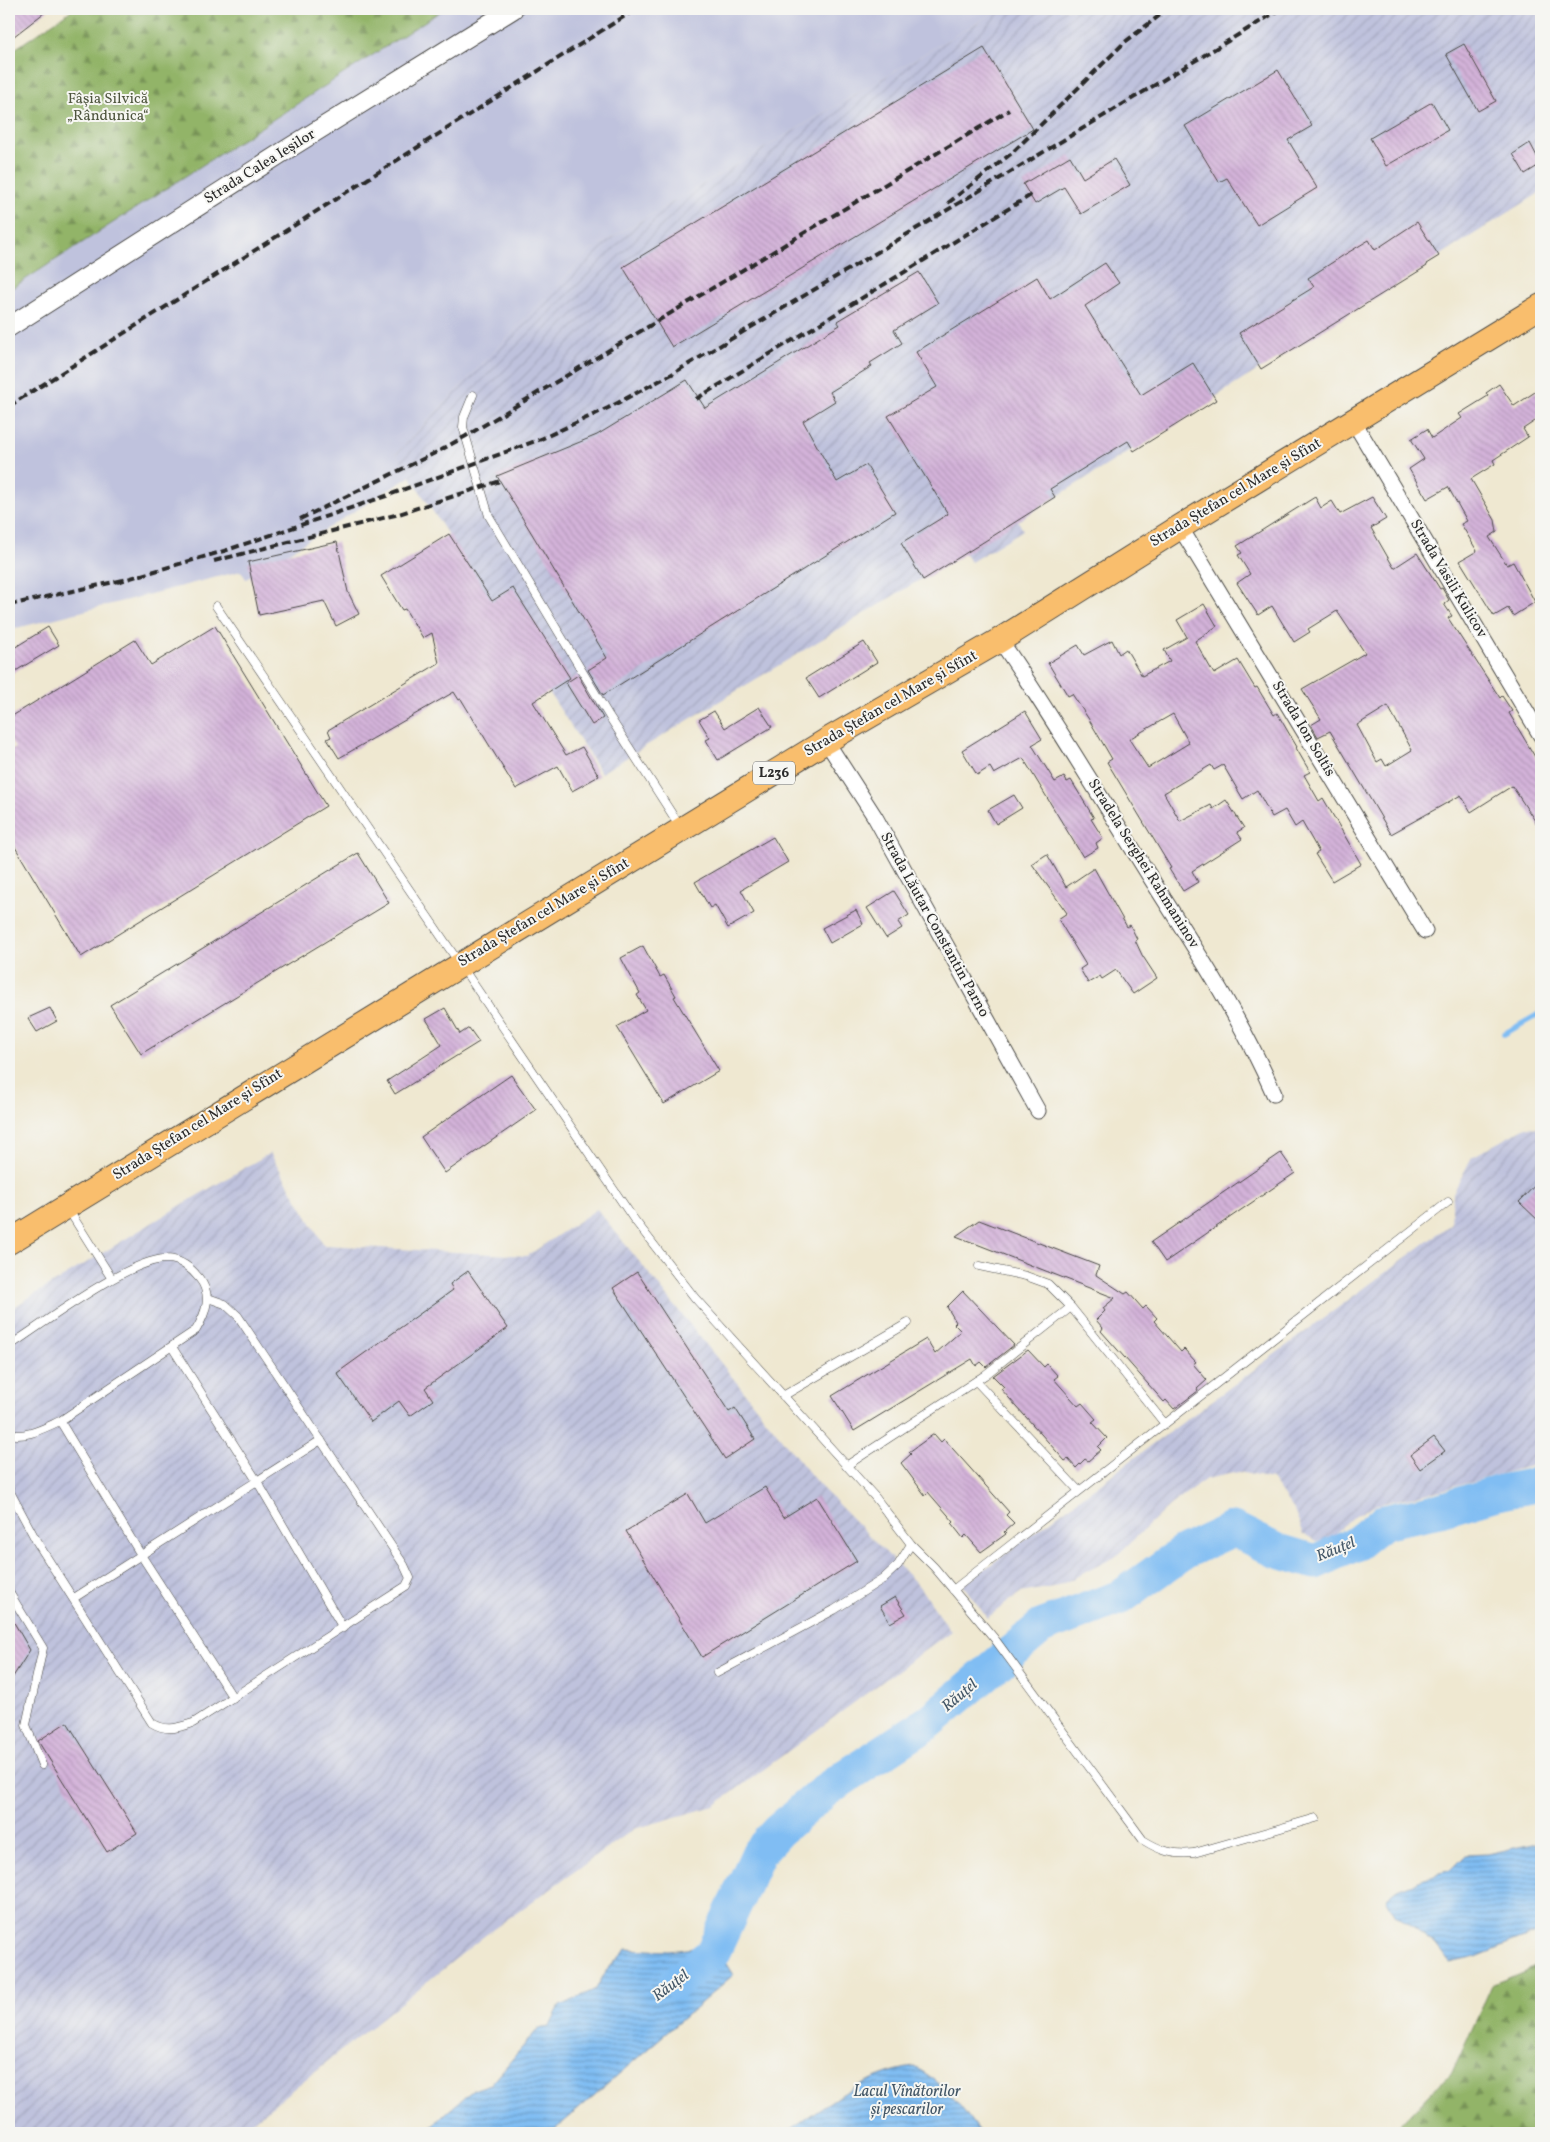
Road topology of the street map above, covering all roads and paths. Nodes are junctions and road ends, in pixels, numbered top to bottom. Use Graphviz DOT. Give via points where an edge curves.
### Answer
graph roads {
  1 [pos="513,9"];
  2 [pos="1541,306"];
  3 [pos="9,327"];
  4 [pos="473,395"];
  5 [pos="1354,422"];
  6 [pos="1180,527"];
  7 [pos="216,606"];
  8 [pos="1000,640"];
  9 [pos="1541,736"];
  10 [pos="826,740"];
  11 [pos="683,830"];
  12 [pos="1426,931"];
  13 [pos="459,964"];
  14 [pos="1274,1094"];
  15 [pos="1038,1111"];
  16 [pos="1448,1202"];
  17 [pos="66,1206"];
  18 [pos="9,1242"];
  19 [pos="980,1266"];
  20 [pos="112,1279"];
  21 [pos="208,1298"];
  22 [pos="1071,1307"];
  23 [pos="908,1323"];
  24 [pos="9,1346"];
  25 [pos="172,1347"];
  26 [pos="976,1381"];
  27 [pos="783,1396"];
  28 [pos="60,1421"];
  29 [pos="1165,1424"];
  30 [pos="9,1434"];
  31 [pos="321,1440"];
  32 [pos="846,1466"];
  33 [pos="257,1481"];
  34 [pos="9,1490"];
  35 [pos="1079,1491"];
  36 [pos="911,1544"];
  37 [pos="141,1555"];
  38 [pos="953,1590"];
  39 [pos="9,1592"];
  40 [pos="74,1598"];
  41 [pos="343,1628"];
  42 [pos="717,1673"];
  43 [pos="233,1698"];
  44 [pos="42,1765"];
  45 [pos="1316,1818"];
  1 -- 3 [label="street, Strada Calea Ieșilor"];
  2 -- 5 [label="main road, Strada Ștefan cel Mare și Sfînt / L236"];
  4 -- 11 [label="lane" via="463,427 489,516 609,716"];
  5 -- 6 [label="main road, Strada Ștefan cel Mare și Sfînt / L236"];
  5 -- 9 [label="street, Strada Vasili Kulicov"];
  6 -- 8 [label="main road, Strada Ștefan cel Mare și Sfînt / L236"];
  6 -- 12 [label="street, Strada Ion Soltîs"];
  7 -- 13 [label="lane"];
  8 -- 10 [label="main road, Strada Ștefan cel Mare și Sfînt / L236"];
  8 -- 14 [label="street, Stradela Serghei Rahmaninov" via="1197,949 1248,1037"];
  10 -- 11 [label="main road, Strada Ștefan cel Mare și Sfînt / L236"];
  10 -- 15 [label="street, Strada Lăutar Constantin Parno" via="875,817"];
  11 -- 13 [label="main road, Strada Ștefan cel Mare și Sfînt / L236"];
  13 -- 17 [label="main road, Strada Ștefan cel Mare și Sfînt / L236"];
  13 -- 27 [label="lane" via="633,1218 695,1298"];
  16 -- 29 [label="lane"];
  17 -- 18 [label="main road, Strada Ștefan cel Mare și Sfînt / L236"];
  17 -- 20 [label="lane"];
  19 -- 22 [label="lane" via="1048,1284"];
  20 -- 21 [label="lane" via="154,1260 170,1259 191,1268 204,1284"];
  20 -- 24 [label="lane"];
  21 -- 25 [label="lane" via="205,1314 196,1330"];
  21 -- 31 [label="lane" via="225,1304 238,1316"];
  22 -- 26 [label="lane"];
  22 -- 29 [label="lane"];
  23 -- 27 [label="lane"];
  25 -- 28 [label="lane"];
  25 -- 33 [label="lane"];
  26 -- 32 [label="lane"];
  26 -- 35 [label="lane"];
  27 -- 32 [label="lane"];
  28 -- 30 [label="lane" via="36,1432 16,1436"];
  28 -- 37 [label="lane"];
  29 -- 35 [label="lane"];
  31 -- 33 [label="lane"];
  31 -- 41 [label="lane" via="410,1578 406,1586 394,1595"];
  32 -- 36 [label="lane"];
  33 -- 37 [label="lane"];
  33 -- 41 [label="lane"];
  34 -- 40 [label="lane" via="37,1542"];
  35 -- 38 [label="lane"];
  36 -- 38 [label="lane"];
  36 -- 42 [label="lane" via="898,1565 883,1579 834,1610"];
  37 -- 40 [label="lane"];
  37 -- 43 [label="lane"];
  38 -- 45 [label="lane" via="994,1638 1143,1840 1176,1855 1194,1853"];
  39 -- 44 [label="lane" via="43,1648 26,1726"];
  40 -- 43 [label="lane" via="152,1722 160,1728 174,1730"];
  41 -- 43 [label="lane"];
}
